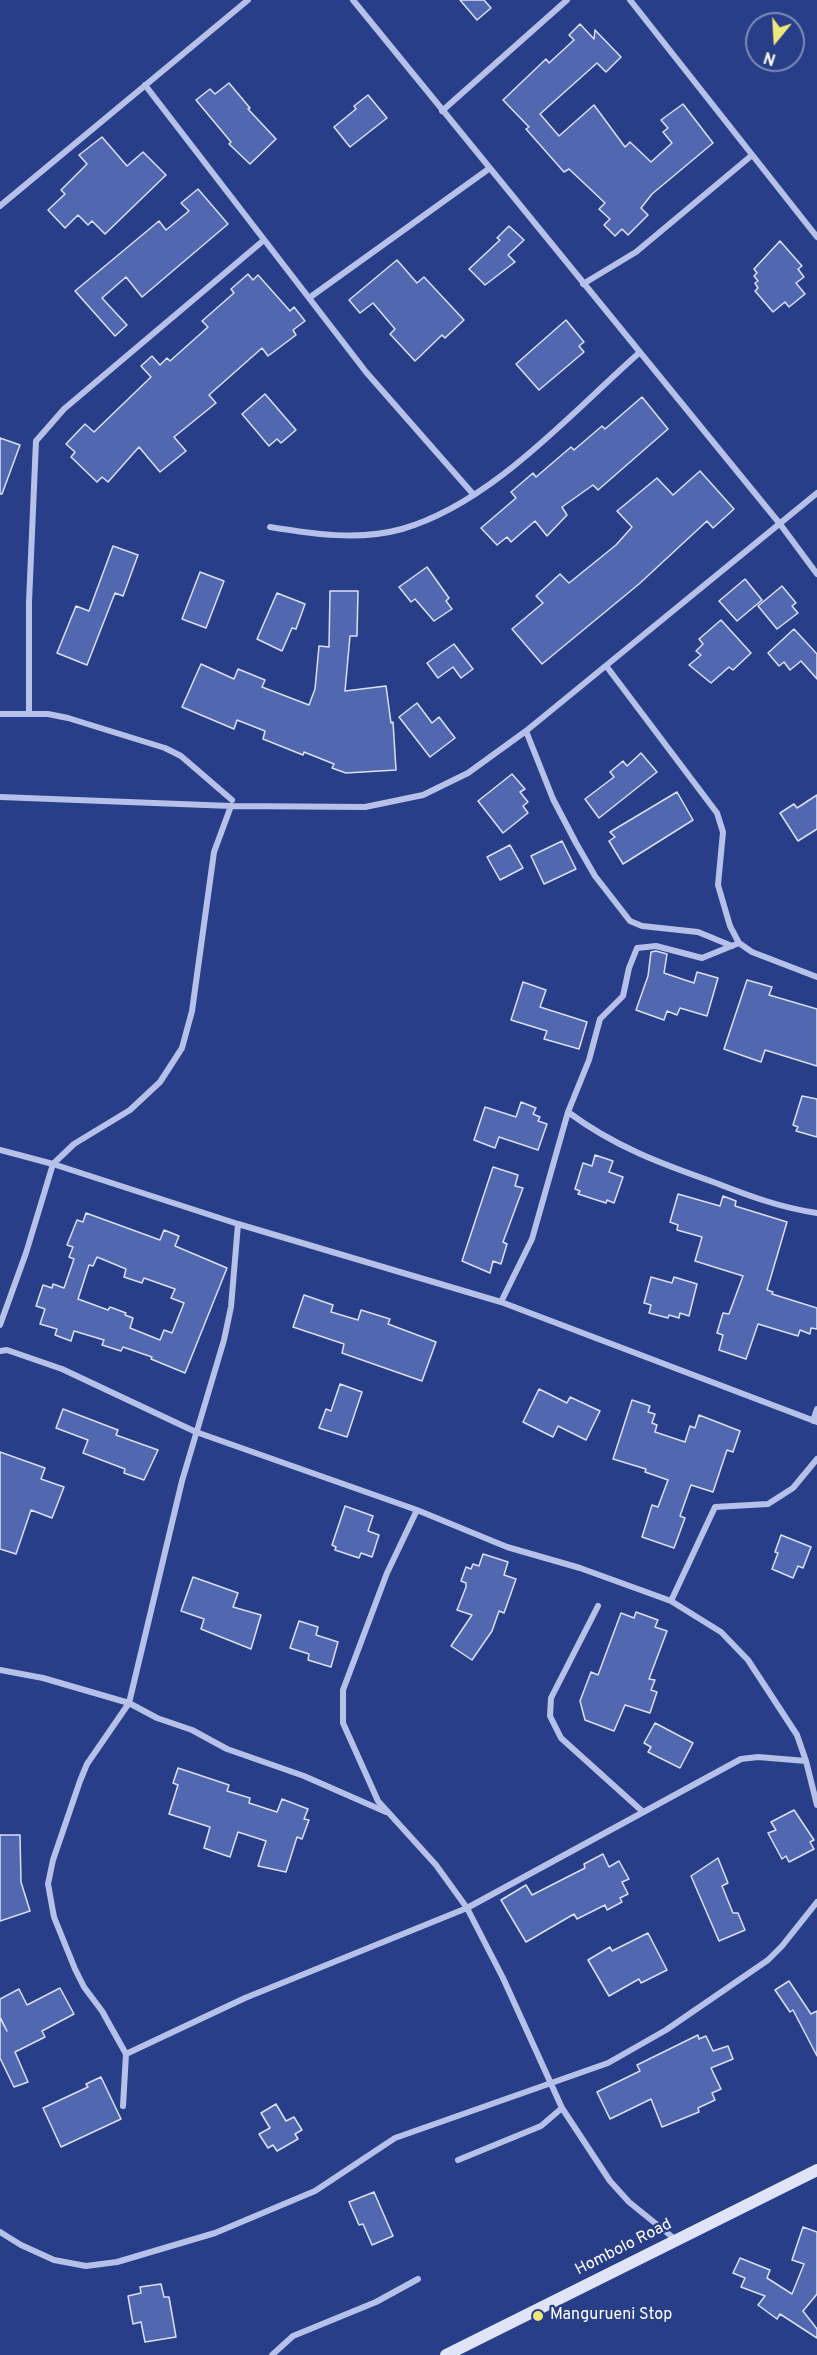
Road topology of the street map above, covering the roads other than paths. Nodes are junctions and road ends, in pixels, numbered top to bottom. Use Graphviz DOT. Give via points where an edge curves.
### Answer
graph roads {
  1 [pos="248,0"];
  2 [pos="353,0"];
  3 [pos="567,0"];
  4 [pos="630,0"];
  5 [pos="145,86"];
  6 [pos="442,111"];
  7 [pos="752,156"];
  8 [pos="490,168"];
  9 [pos="0,206"];
  10 [pos="817,237"];
  11 [pos="264,240"];
  12 [pos="584,284"];
  13 [pos="309,298"];
  14 [pos="639,353"];
  15 [pos="817,493"];
  16 [pos="473,494"];
  17 [pos="780,524"];
  18 [pos="270,526"];
  19 [pos="817,574"];
  20 [pos="606,667"];
  21 [pos="0,714"];
  22 [pos="29,714"];
  23 [pos="526,731"];
  24 [pos="0,798"];
  25 [pos="232,803"];
  26 [pos="736,945"];
  27 [pos="817,977"];
  28 [pos="568,1112"];
  29 [pos="0,1150"];
  30 [pos="53,1164"];
  31 [pos="817,1213"];
  32 [pos="238,1224"];
  33 [pos="501,1302"];
  34 [pos="0,1325"];
  35 [pos="0,1351"];
  36 [pos="817,1409"];
  37 [pos="815,1421"];
  38 [pos="196,1432"];
  39 [pos="817,1459"];
  40 [pos="417,1510"];
  41 [pos="671,1601"];
  42 [pos="598,1606"];
  43 [pos="0,1670"];
  44 [pos="129,1703"];
  45 [pos="806,1761"];
  46 [pos="817,1805"];
  47 [pos="642,1811"];
  48 [pos="389,1814"];
  49 [pos="817,1902"];
  50 [pos="467,1908"];
  51 [pos="126,2054"];
  52 [pos="550,2082"];
  53 [pos="123,2106"];
  54 [pos="562,2108"];
  55 [pos="458,2160"];
  56 [pos="817,2170"];
  57 [pos="0,2232"];
  58 [pos="676,2240"];
  59 [pos="418,2279"];
  60 [pos="272,2355"];
  61 [pos="446,2355"];
  1 -- 5 [label="street"];
  2 -- 6 [label="street"];
  3 -- 6 [label="street"];
  4 -- 7 [label="street"];
  5 -- 9 [label="street"];
  5 -- 11 [label="street"];
  6 -- 8 [label="street"];
  7 -- 10 [label="street"];
  7 -- 12 [label="street" via="636,252"];
  8 -- 12 [label="street"];
  8 -- 13 [label="street"];
  11 -- 13 [label="street"];
  11 -- 22 [label="street" via="64,409 36,441"];
  12 -- 14 [label="street"];
  13 -- 16 [label="street" via="366,372"];
  14 -- 16 [label="street" via="513,465"];
  14 -- 17 [label="street"];
  15 -- 17 [label="street"];
  16 -- 18 [label="street" via="443,512 399,530 332,536"];
  17 -- 19 [label="street"];
  17 -- 20 [label="street"];
  20 -- 23 [label="street"];
  20 -- 26 [label="street" via="717,813 723,832 718,885"];
  21 -- 22 [label="street"];
  22 -- 25 [label="street" via="68,718 165,748 181,756"];
  23 -- 25 [label="street" via="468,773 399,802 365,807"];
  23 -- 26 [label="street" via="553,799 576,843 630,921 642,926 698,932"];
  24 -- 25 [label="street"];
  25 -- 30 [label="street" via="214,852 192,1011 182,1048 160,1082 130,1110 74,1144"];
  26 -- 27 [label="street"];
  26 -- 28 [label="street" via="702,958 656,946 637,948 628,968 623,996 600,1019 590,1060"];
  28 -- 31 [label="street" via="607,1139 641,1155 757,1198"];
  28 -- 33 [label="street" via="532,1239"];
  29 -- 30 [label="street"];
  30 -- 32 [label="street"];
  30 -- 34 [label="street" via="27,1253"];
  32 -- 33 [label="street"];
  32 -- 38 [label="street" via="231,1307"];
  33 -- 37 [label="street"];
  35 -- 38 [label="street" via="62,1369"];
  36 -- 37 [label="street"];
  38 -- 40 [label="street"];
  38 -- 44 [label="street"];
  39 -- 41 [label="street" via="793,1488 768,1504 715,1507"];
  40 -- 41 [label="street" via="507,1547"];
  40 -- 48 [label="street" via="387,1573 348,1674 342,1700 348,1738 378,1801"];
  41 -- 45 [label="street" via="721,1632 748,1660 788,1718"];
  42 -- 47 [label="street" via="551,1698 550,1716 561,1738"];
  43 -- 44 [label="street"];
  44 -- 48 [label="street" via="227,1749 304,1776"];
  44 -- 51 [label="street" via="87,1764 48,1884 54,1917 75,1969"];
  45 -- 46 [label="street"];
  45 -- 47 [label="street" via="741,1759"];
  47 -- 50 [label="street"];
  48 -- 50 [label="street" via="436,1865"];
  49 -- 52 [label="street" via="768,1960 666,2030 608,2062"];
  50 -- 51 [label="street" via="244,1998"];
  50 -- 52 [label="street"];
  51 -- 53 [label="street"];
  52 -- 54 [label="street"];
  52 -- 57 [label="street" via="395,2138 315,2191 215,2233 151,2253 86,2266 54,2260"];
  54 -- 55 [label="street" via="541,2126"];
  54 -- 58 [label="street" via="610,2181"];
  56 -- 58 [label="street, Hombolo Road"];
  58 -- 61 [label="street, Hombolo Road"];
  59 -- 60 [label="street" via="376,2302 293,2336"];
}
